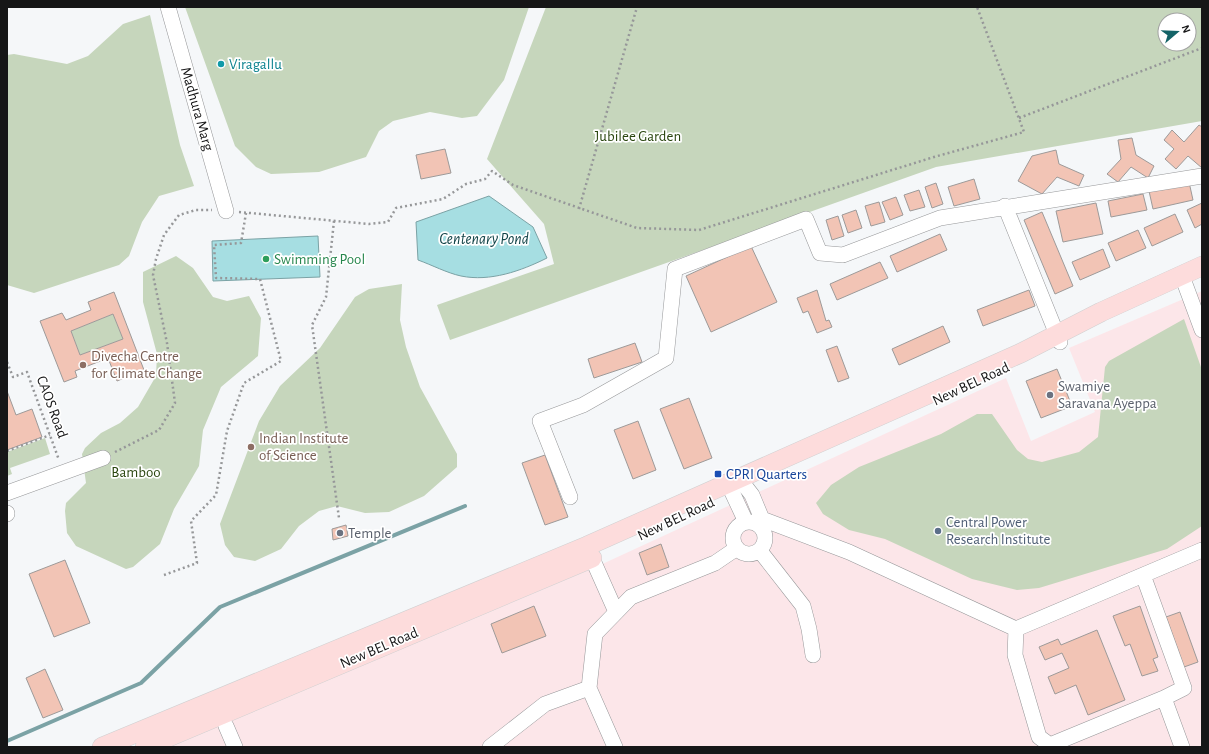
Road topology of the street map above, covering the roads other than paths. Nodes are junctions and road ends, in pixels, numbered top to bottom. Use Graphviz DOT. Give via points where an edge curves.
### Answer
graph roads {
  1 [pos="168,7"];
  2 [pos="1202,176"];
  3 [pos="1005,206"];
  4 [pos="226,211"];
  5 [pos="1202,266"];
  6 [pos="1190,278"];
  7 [pos="1202,330"];
  8 [pos="1058,338"];
  9 [pos="103,458"];
  10 [pos="738,489"];
  11 [pos="7,493"];
  12 [pos="570,497"];
  13 [pos="746,522"];
  14 [pos="737,548"];
  15 [pos="1202,550"];
  16 [pos="760,551"];
  17 [pos="589,553"];
  18 [pos="1143,575"];
  19 [pos="616,612"];
  20 [pos="1016,629"];
  21 [pos="813,655"];
  22 [pos="589,688"];
  23 [pos="1164,698"];
  24 [pos="226,726"];
  25 [pos="150,746"];
  26 [pos="102,747"];
  27 [pos="235,747"];
  28 [pos="490,747"];
  29 [pos="615,747"];
  30 [pos="1182,747"];
  1 -- 4 [label="street, Madhura Marg"];
  2 -- 3 [label="street"];
  3 -- 8 [label="street"];
  3 -- 12 [label="street" via="940,218 843,255 820,253 806,218 675,269 666,358 583,405 540,421"];
  5 -- 6 [label="main road, New BEL Road"];
  6 -- 7 [label="street"];
  6 -- 8 [label="main road, New BEL Road"];
  8 -- 10 [label="main road, New BEL Road" via="1022,361"];
  8 -- 17 [label="main road, New BEL Road"];
  9 -- 11 [label="street"];
  10 -- 13 [label="street"];
  10 -- 17 [label="main road, New BEL Road"];
  10 -- 20 [label="street" via="752,495 762,519 849,552"];
  13 -- 14 [label="street" via="734,533"];
  13 -- 16 [label="street" via="757,524 764,531 765,542"];
  14 -- 16 [label="street" via="741,552 751,554"];
  14 -- 19 [label="street" via="715,563 631,597"];
  15 -- 18 [label="street"];
  16 -- 21 [label="street" via="803,606"];
  17 -- 19 [label="street"];
  17 -- 25 [label="main road, New BEL Road"];
  17 -- 26 [label="main road"];
  18 -- 20 [label="street"];
  18 -- 23 [label="street" via="1184,688"];
  19 -- 22 [label="street" via="595,634"];
  20 -- 23 [label="street" via="1015,655 1039,737 1050,745"];
  22 -- 28 [label="street" via="545,704"];
  22 -- 29 [label="street"];
  23 -- 30 [label="street"];
  24 -- 27 [label="street"];
}
